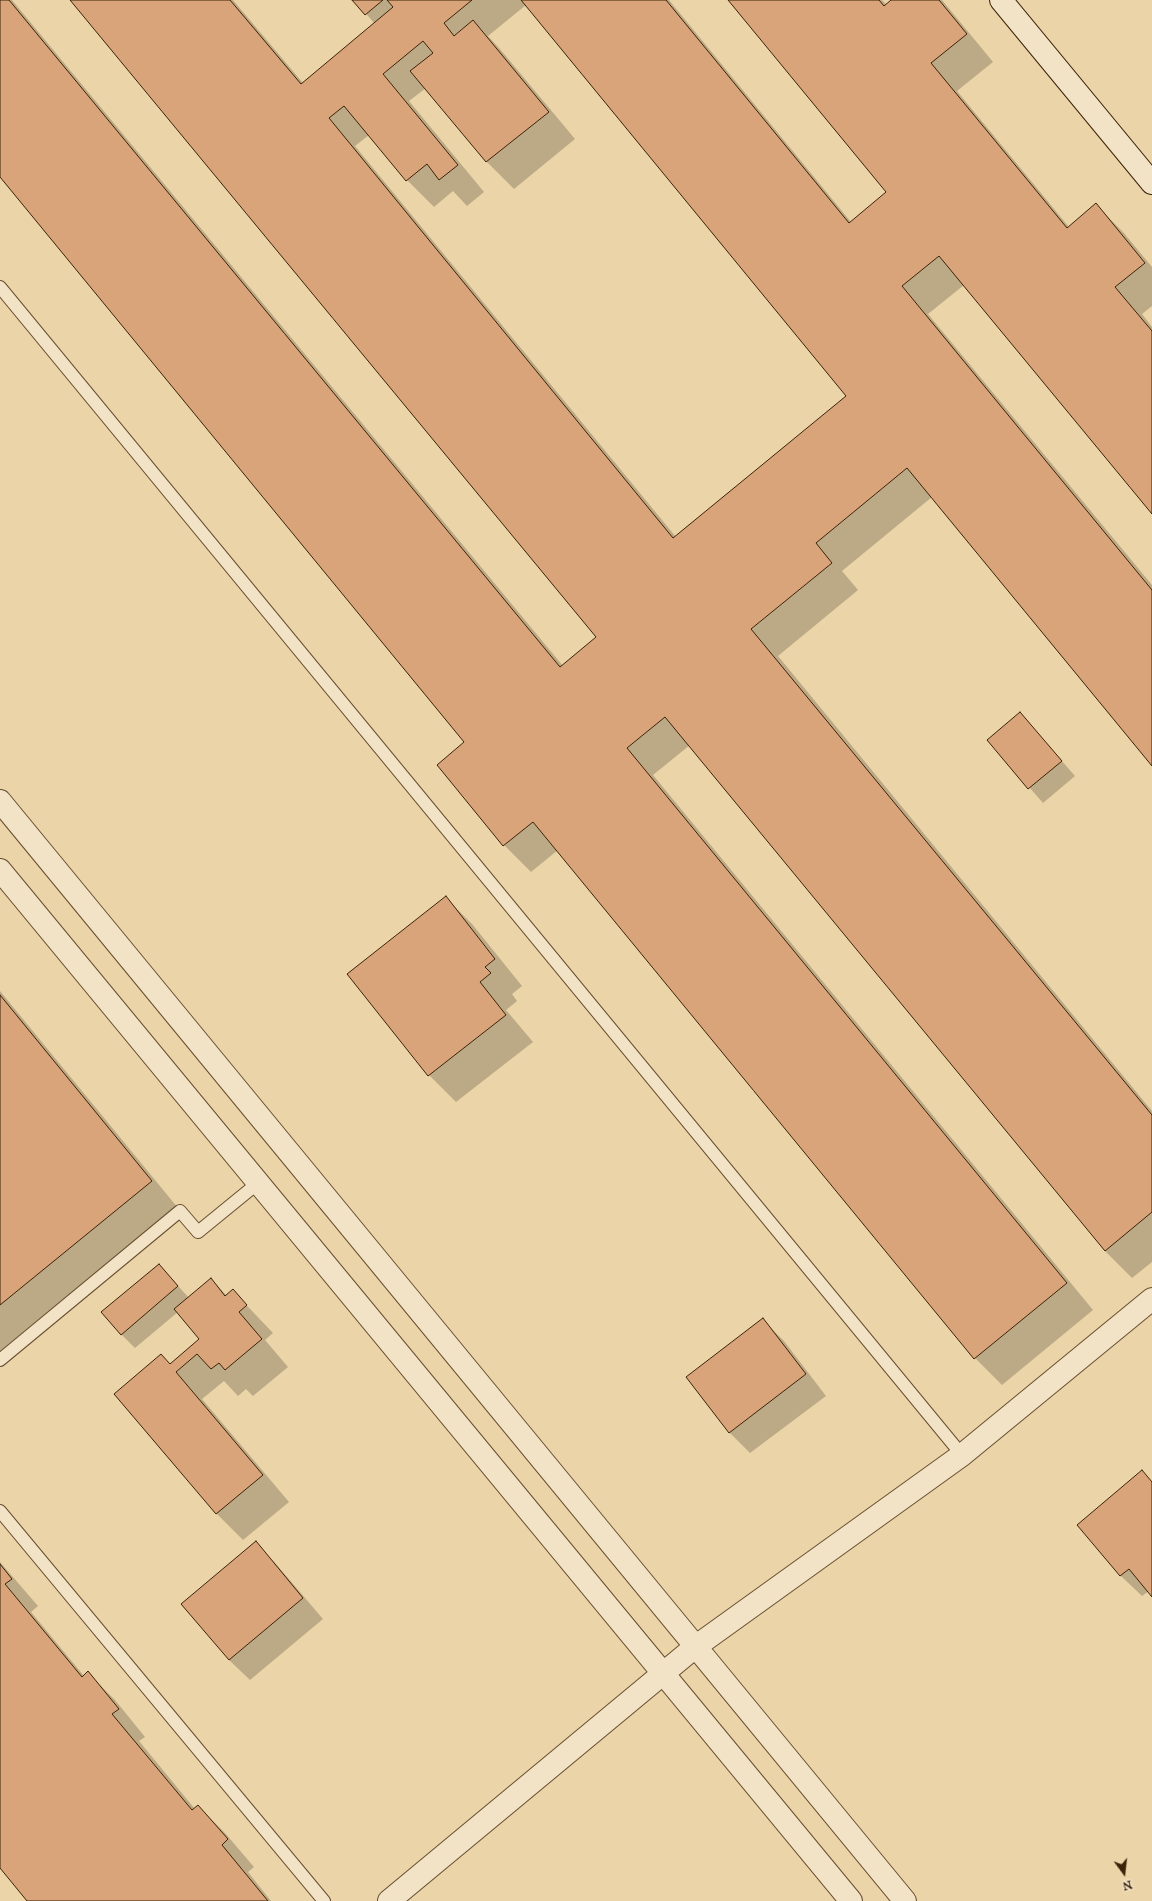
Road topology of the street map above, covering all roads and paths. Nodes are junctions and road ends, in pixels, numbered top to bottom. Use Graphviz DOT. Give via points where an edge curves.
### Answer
graph roads {
  1 [pos="1001,0"];
  2 [pos="1152,184"];
  3 [pos="0,287"];
  4 [pos="0,802"];
  5 [pos="0,870"];
  6 [pos="258,1183"];
  7 [pos="1152,1299"];
  8 [pos="0,1360"];
  9 [pos="962,1455"];
  10 [pos="0,1511"];
  11 [pos="695,1647"];
  12 [pos="663,1674"];
  13 [pos="324,1901"];
  14 [pos="389,1901"];
  15 [pos="851,1901"];
  16 [pos="905,1901"];
  1 -- 2 [label="street"];
  3 -- 9 [label="lane"];
  4 -- 11 [label="street"];
  5 -- 6 [label="street"];
  6 -- 8 [label="lane" via="198,1232 180,1211"];
  6 -- 12 [label="street"];
  7 -- 9 [label="street"];
  9 -- 11 [label="street"];
  10 -- 13 [label="lane"];
  11 -- 12 [label="street"];
  11 -- 16 [label="street"];
  12 -- 14 [label="street"];
  12 -- 15 [label="street"];
}
